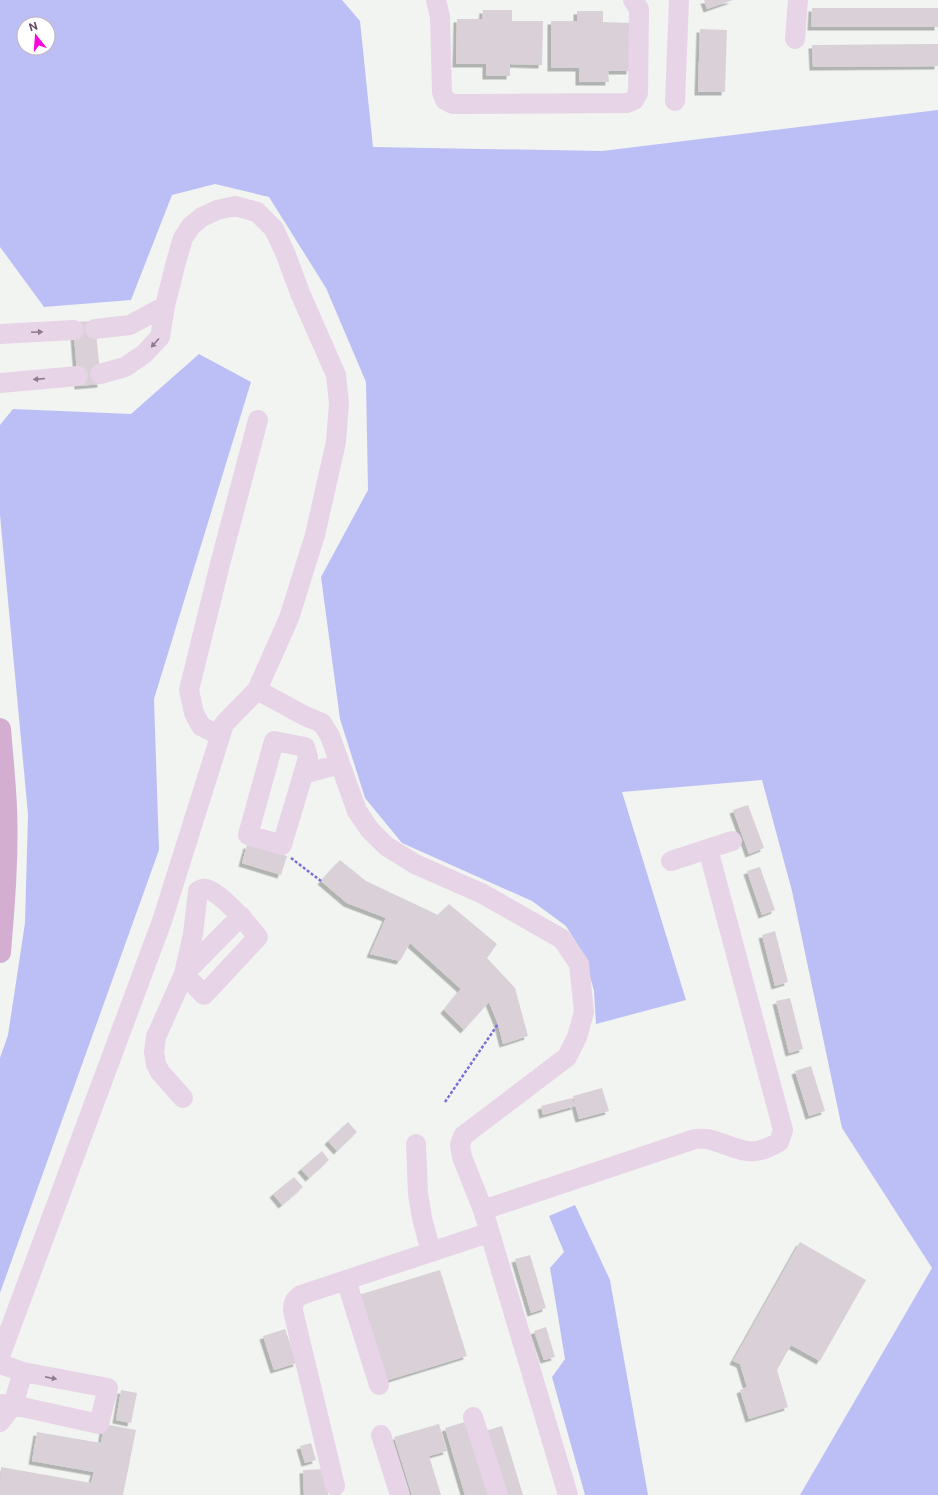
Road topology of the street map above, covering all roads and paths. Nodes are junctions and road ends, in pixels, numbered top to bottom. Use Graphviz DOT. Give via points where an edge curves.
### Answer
graph roads {
  1 [pos="436,0"];
  2 [pos="633,0"];
  3 [pos="679,0"];
  4 [pos="798,0"];
  5 [pos="795,39"];
  6 [pos="675,101"];
  7 [pos="165,306"];
  8 [pos="96,329"];
  9 [pos="74,330"];
  10 [pos="0,334"];
  11 [pos="100,374"];
  12 [pos="78,376"];
  13 [pos="0,383"];
  14 [pos="258,420"];
  15 [pos="257,690"];
  16 [pos="0,729"];
  17 [pos="220,736"];
  18 [pos="340,764"];
  19 [pos="303,774"];
  20 [pos="732,841"];
  21 [pos="708,849"];
  22 [pos="287,856"];
  23 [pos="671,860"];
  24 [pos="321,881"];
  25 [pos="170,898"];
  26 [pos="196,907"];
  27 [pos="240,916"];
  28 [pos="162,921"];
  29 [pos="193,934"];
  30 [pos="0,952"];
  31 [pos="184,974"];
  32 [pos="498,1024"];
  33 [pos="184,1098"];
  34 [pos="445,1102"];
  35 [pos="416,1144"];
  36 [pos="482,1210"];
  37 [pos="488,1233"];
  38 [pos="431,1252"];
  39 [pos="346,1280"];
  40 [pos="0,1356"];
  41 [pos="0,1364"];
  42 [pos="23,1372"];
  43 [pos="379,1385"];
  44 [pos="7,1405"];
  45 [pos="474,1417"];
  46 [pos="0,1422"];
  47 [pos="381,1435"];
  48 [pos="335,1486"];
  49 [pos="400,1495"];
  50 [pos="498,1495"];
  51 [pos="568,1495"];
  1 -- 2 [label="street" via="440,18 442,92 445,100 453,104 627,103 634,100 638,93 639,9"];
  3 -- 6 [label="street"];
  4 -- 5 [label="street"];
  7 -- 8 [label="street" via="130,325"];
  7 -- 11 [label="street, one-way" via="160,337 144,354 125,367"];
  7 -- 15 [label="street" via="183,238 191,226 217,210 235,206 257,212 274,229 336,374 339,403 336,442 315,535 289,618"];
  10 -- 9 [label="street, one-way"];
  12 -- 13 [label="street, one-way"];
  14 -- 17 [label="street" via="189,690 200,726"];
  15 -- 17 [label="street" via="224,724"];
  15 -- 18 [label="street" via="322,723 330,736"];
  16 -- 30 [label="main road" via="6,809 5,897"];
  17 -- 25 [label="street"];
  18 -- 19 [label="street"];
  18 -- 36 [label="street" via="357,812 386,846 415,864 483,894 562,939 579,964 584,1012 577,1037 567,1057 463,1136 460,1145 462,1157"];
  19 -- 19 [label="street" via="308,758 305,747 274,741 248,835 282,844"];
  20 -- 21 [label="street"];
  21 -- 23 [label="street"];
  21 -- 36 [label="street" via="783,1130 779,1142 769,1148 750,1152 737,1150 710,1139 695,1138"];
  22 -- 24 [label="path"];
  25 -- 26 [label="street"];
  25 -- 28 [label="street"];
  26 -- 27 [label="street" via="198,891 208,889"];
  26 -- 29 [label="street"];
  27 -- 31 [label="street"];
  27 -- 31 [label="street" via="258,937 204,995"];
  28 -- 29 [label="street"];
  28 -- 40 [label="street"];
  29 -- 31 [label="street"];
  31 -- 33 [label="street" via="156,1037 154,1052 160,1072"];
  32 -- 34 [label="path"];
  35 -- 38 [label="street" via="418,1194"];
  36 -- 37 [label="street"];
  37 -- 38 [label="street"];
  37 -- 51 [label="street"];
  38 -- 39 [label="street"];
  39 -- 43 [label="street"];
  39 -- 48 [label="street" via="301,1295 295,1299 293,1305"];
  41 -- 42 [label="street"];
  42 -- 44 [label="street"];
  42 -- 44 [label="street, one-way" via="108,1388 99,1424"];
  44 -- 46 [label="street"];
  45 -- 50 [label="street"];
  47 -- 49 [label="street"];
}
